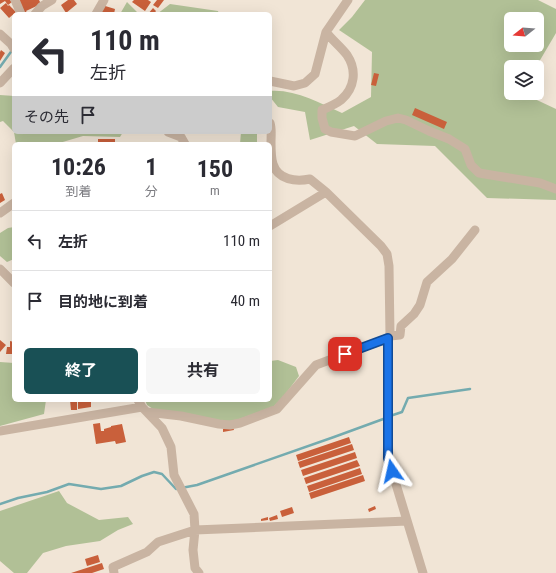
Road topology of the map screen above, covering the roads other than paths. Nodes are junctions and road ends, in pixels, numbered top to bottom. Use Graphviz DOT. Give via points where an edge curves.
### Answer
graph roads {
  1 [pos="15,0"];
  2 [pos="52,0"];
  3 [pos="104,0"];
  4 [pos="348,0"];
  5 [pos="20,12"];
  6 [pos="37,12"];
  7 [pos="97,12"];
  8 [pos="326,32"];
  9 [pos="0,34"];
  10 [pos="12,46"];
  11 [pos="12,70"];
  12 [pos="12,78"];
  13 [pos="272,81"];
  14 [pos="1,82"];
  15 [pos="173,134"];
  16 [pos="184,142"];
  17 [pos="272,153"];
  18 [pos="556,189"];
  19 [pos="326,192"];
  20 [pos="12,204"];
  21 [pos="0,213"];
  22 [pos="272,225"];
  23 [pos="475,230"];
  24 [pos="0,269"];
  25 [pos="12,281"];
  26 [pos="389,337"];
  27 [pos="143,406"];
  28 [pos="0,431"];
  29 [pos="407,521"];
  30 [pos="194,530"];
  31 [pos="114,573"];
  32 [pos="199,573"];
  33 [pos="423,573"];
  1 -- 5 [label="street"];
  2 -- 6 [label="street"];
  3 -- 7 [label="street"];
  4 -- 8 [label="street"];
  8 -- 13 [label="street" via="315,74 305,83 294,86"];
  8 -- 18 [label="street" via="347,55 354,68 354,78 348,94 322,110 325,129 355,136 386,121 398,118 406,120 465,149 471,165 479,173 540,182"];
  9 -- 10 [label="street"];
  11 -- 14 [label="street"];
  12 -- 14 [label="street"];
  15 -- 16 [label="street" via="181,137"];
  17 -- 19 [label="street" via="277,171 290,180 310,179"];
  19 -- 22 [label="street"];
  19 -- 26 [label="street" via="387,254"];
  20 -- 21 [label="street"];
  23 -- 26 [label="street" via="452,259 427,282 420,306 401,326 400,335"];
  24 -- 25 [label="street"];
  26 -- 27 [label="street" via="316,364 276,409 230,425"];
  26 -- 29 [label="street" via="388,458"];
  27 -- 28 [label="street"];
  27 -- 30 [label="street" via="162,428 171,447 174,475 194,514"];
  29 -- 30 [label="street"];
  29 -- 33 [label="street"];
  30 -- 31 [label="street" via="158,542 147,552 113,567"];
  30 -- 32 [label="street" via="195,568"];
}
